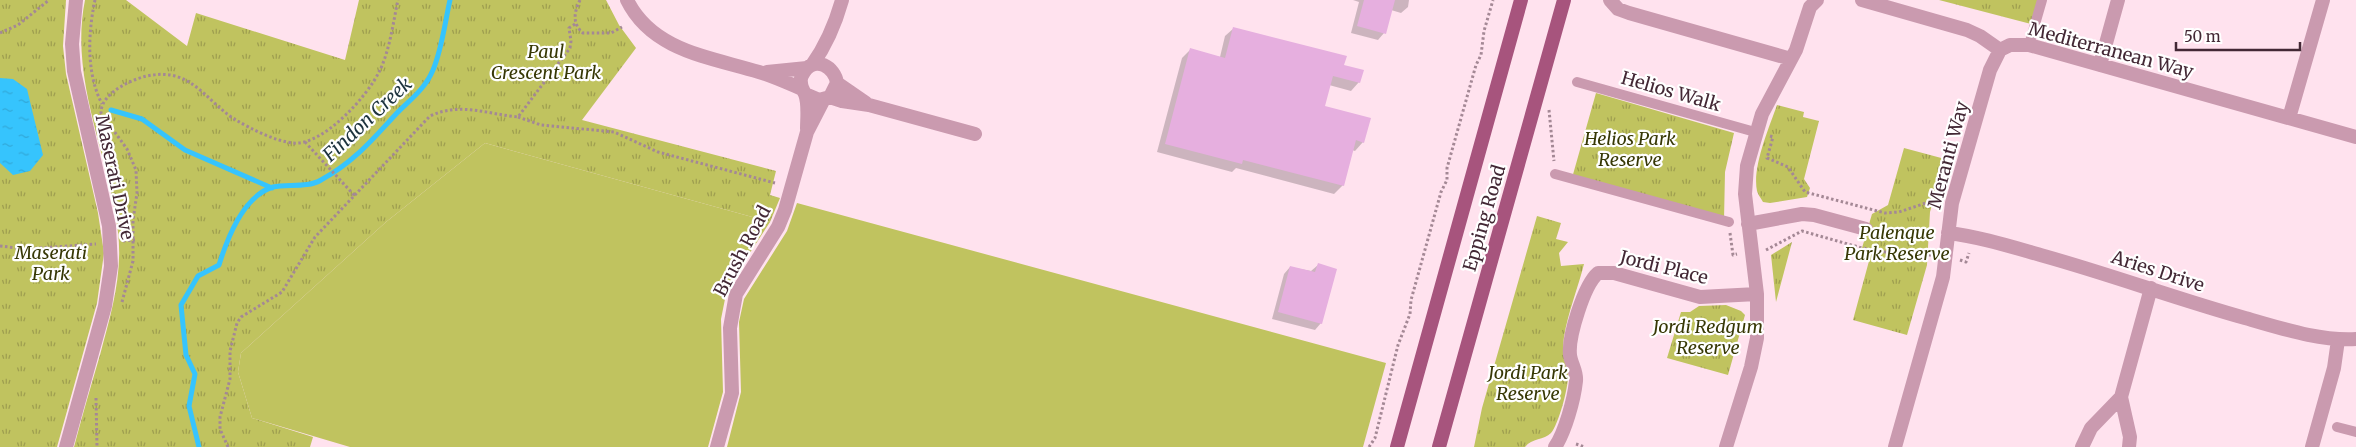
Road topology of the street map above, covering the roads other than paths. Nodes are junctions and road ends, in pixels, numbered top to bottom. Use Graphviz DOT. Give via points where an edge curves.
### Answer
graph roads {
  1 [pos="76,0"];
  2 [pos="627,0"];
  3 [pos="842,0"];
  4 [pos="1521,0"];
  5 [pos="1564,0"];
  6 [pos="1610,0"];
  7 [pos="1817,0"];
  8 [pos="1862,0"];
  9 [pos="2042,0"];
  10 [pos="2118,0"];
  11 [pos="2323,0"];
  12 [pos="1885,3"];
  13 [pos="834,30"];
  14 [pos="2029,45"];
  15 [pos="2000,50"];
  16 [pos="1792,59"];
  17 [pos="2100,65"];
  18 [pos="809,67"];
  19 [pos="761,72"];
  20 [pos="835,77"];
  21 [pos="1577,82"];
  22 [pos="803,92"];
  23 [pos="827,98"];
  24 [pos="869,105"];
  25 [pos="2289,118"];
  26 [pos="807,132"];
  27 [pos="1755,132"];
  28 [pos="974,134"];
  29 [pos="2356,137"];
  30 [pos="1555,174"];
  31 [pos="1729,222"];
  32 [pos="1748,224"];
  33 [pos="1866,229"];
  34 [pos="1948,233"];
  35 [pos="2151,288"];
  36 [pos="1757,294"];
  37 [pos="2356,339"];
  38 [pos="2338,340"];
  39 [pos="2121,397"];
  40 [pos="2337,427"];
  41 [pos="2356,432"];
  42 [pos="66,447"];
  43 [pos="717,447"];
  44 [pos="1397,447"];
  45 [pos="1439,447"];
  46 [pos="1555,447"];
  47 [pos="1726,447"];
  48 [pos="1895,447"];
  49 [pos="2082,447"];
  50 [pos="2129,447"];
  51 [pos="2312,447"];
  1 -- 42 [label="street, Maserati Drive" via="72,44 74,71 111,242 111,266 105,306"];
  2 -- 19 [label="street" via="650,30 666,42"];
  3 -- 13 [label="street"];
  4 -- 44 [label="main road, Epping Road"];
  5 -- 45 [label="main road, Epping Road"];
  6 -- 16 [label="street" via="1618,9 1629,13"];
  7 -- 16 [label="street" via="1810,7"];
  8 -- 12 [label="street"];
  9 -- 14 [label="street"];
  10 -- 17 [label="street"];
  11 -- 25 [label="street"];
  12 -- 15 [label="street" via="1967,30"];
  13 -- 18 [label="street"];
  13 -- 20 [label="street"];
  14 -- 15 [label="street, Mediterranean Way" via="2010,45"];
  14 -- 17 [label="street, Mediterranean Way"];
  15 -- 34 [label="street, Meranti Way" via="1990,70 1952,203"];
  16 -- 27 [label="street"];
  17 -- 25 [label="street, Mediterranean Way"];
  18 -- 19 [label="street" via="777,73"];
  18 -- 20 [label="street" via="824,64"];
  18 -- 22 [label="street" via="801,78"];
  19 -- 22 [label="street"];
  20 -- 23 [label="street"];
  20 -- 24 [label="street"];
  21 -- 27 [label="street, Helios Walk"];
  22 -- 23 [label="street" via="814,100"];
  22 -- 26 [label="street, Brush Road"];
  23 -- 24 [label="street"];
  23 -- 26 [label="street, Brush Road"];
  24 -- 28 [label="street"];
  25 -- 29 [label="street, Mediterranean Way"];
  26 -- 43 [label="street, Brush Road" via="778,227 736,294 730,328 732,393"];
  27 -- 32 [label="street" via="1747,166"];
  30 -- 31 [label="street"];
  32 -- 33 [label="street" via="1802,214"];
  32 -- 36 [label="street"];
  34 -- 35 [label="street, Aries Drive" via="1986,239"];
  34 -- 48 [label="street, Meranti Way" via="1947,257"];
  35 -- 38 [label="street, Aries Drive" via="2302,334"];
  35 -- 39 [label="street"];
  36 -- 46 [label="street, Jordi Place" via="1700,297 1614,273 1598,273 1588,284 1570,342 1576,380 1561,437"];
  36 -- 47 [label="street" via="1755,353"];
  37 -- 38 [label="street, Aries Drive"];
  38 -- 51 [label="street" via="2334,368"];
  39 -- 49 [label="street" via="2091,428"];
  39 -- 50 [label="street" via="2130,437"];
  40 -- 41 [label="street"];
}
